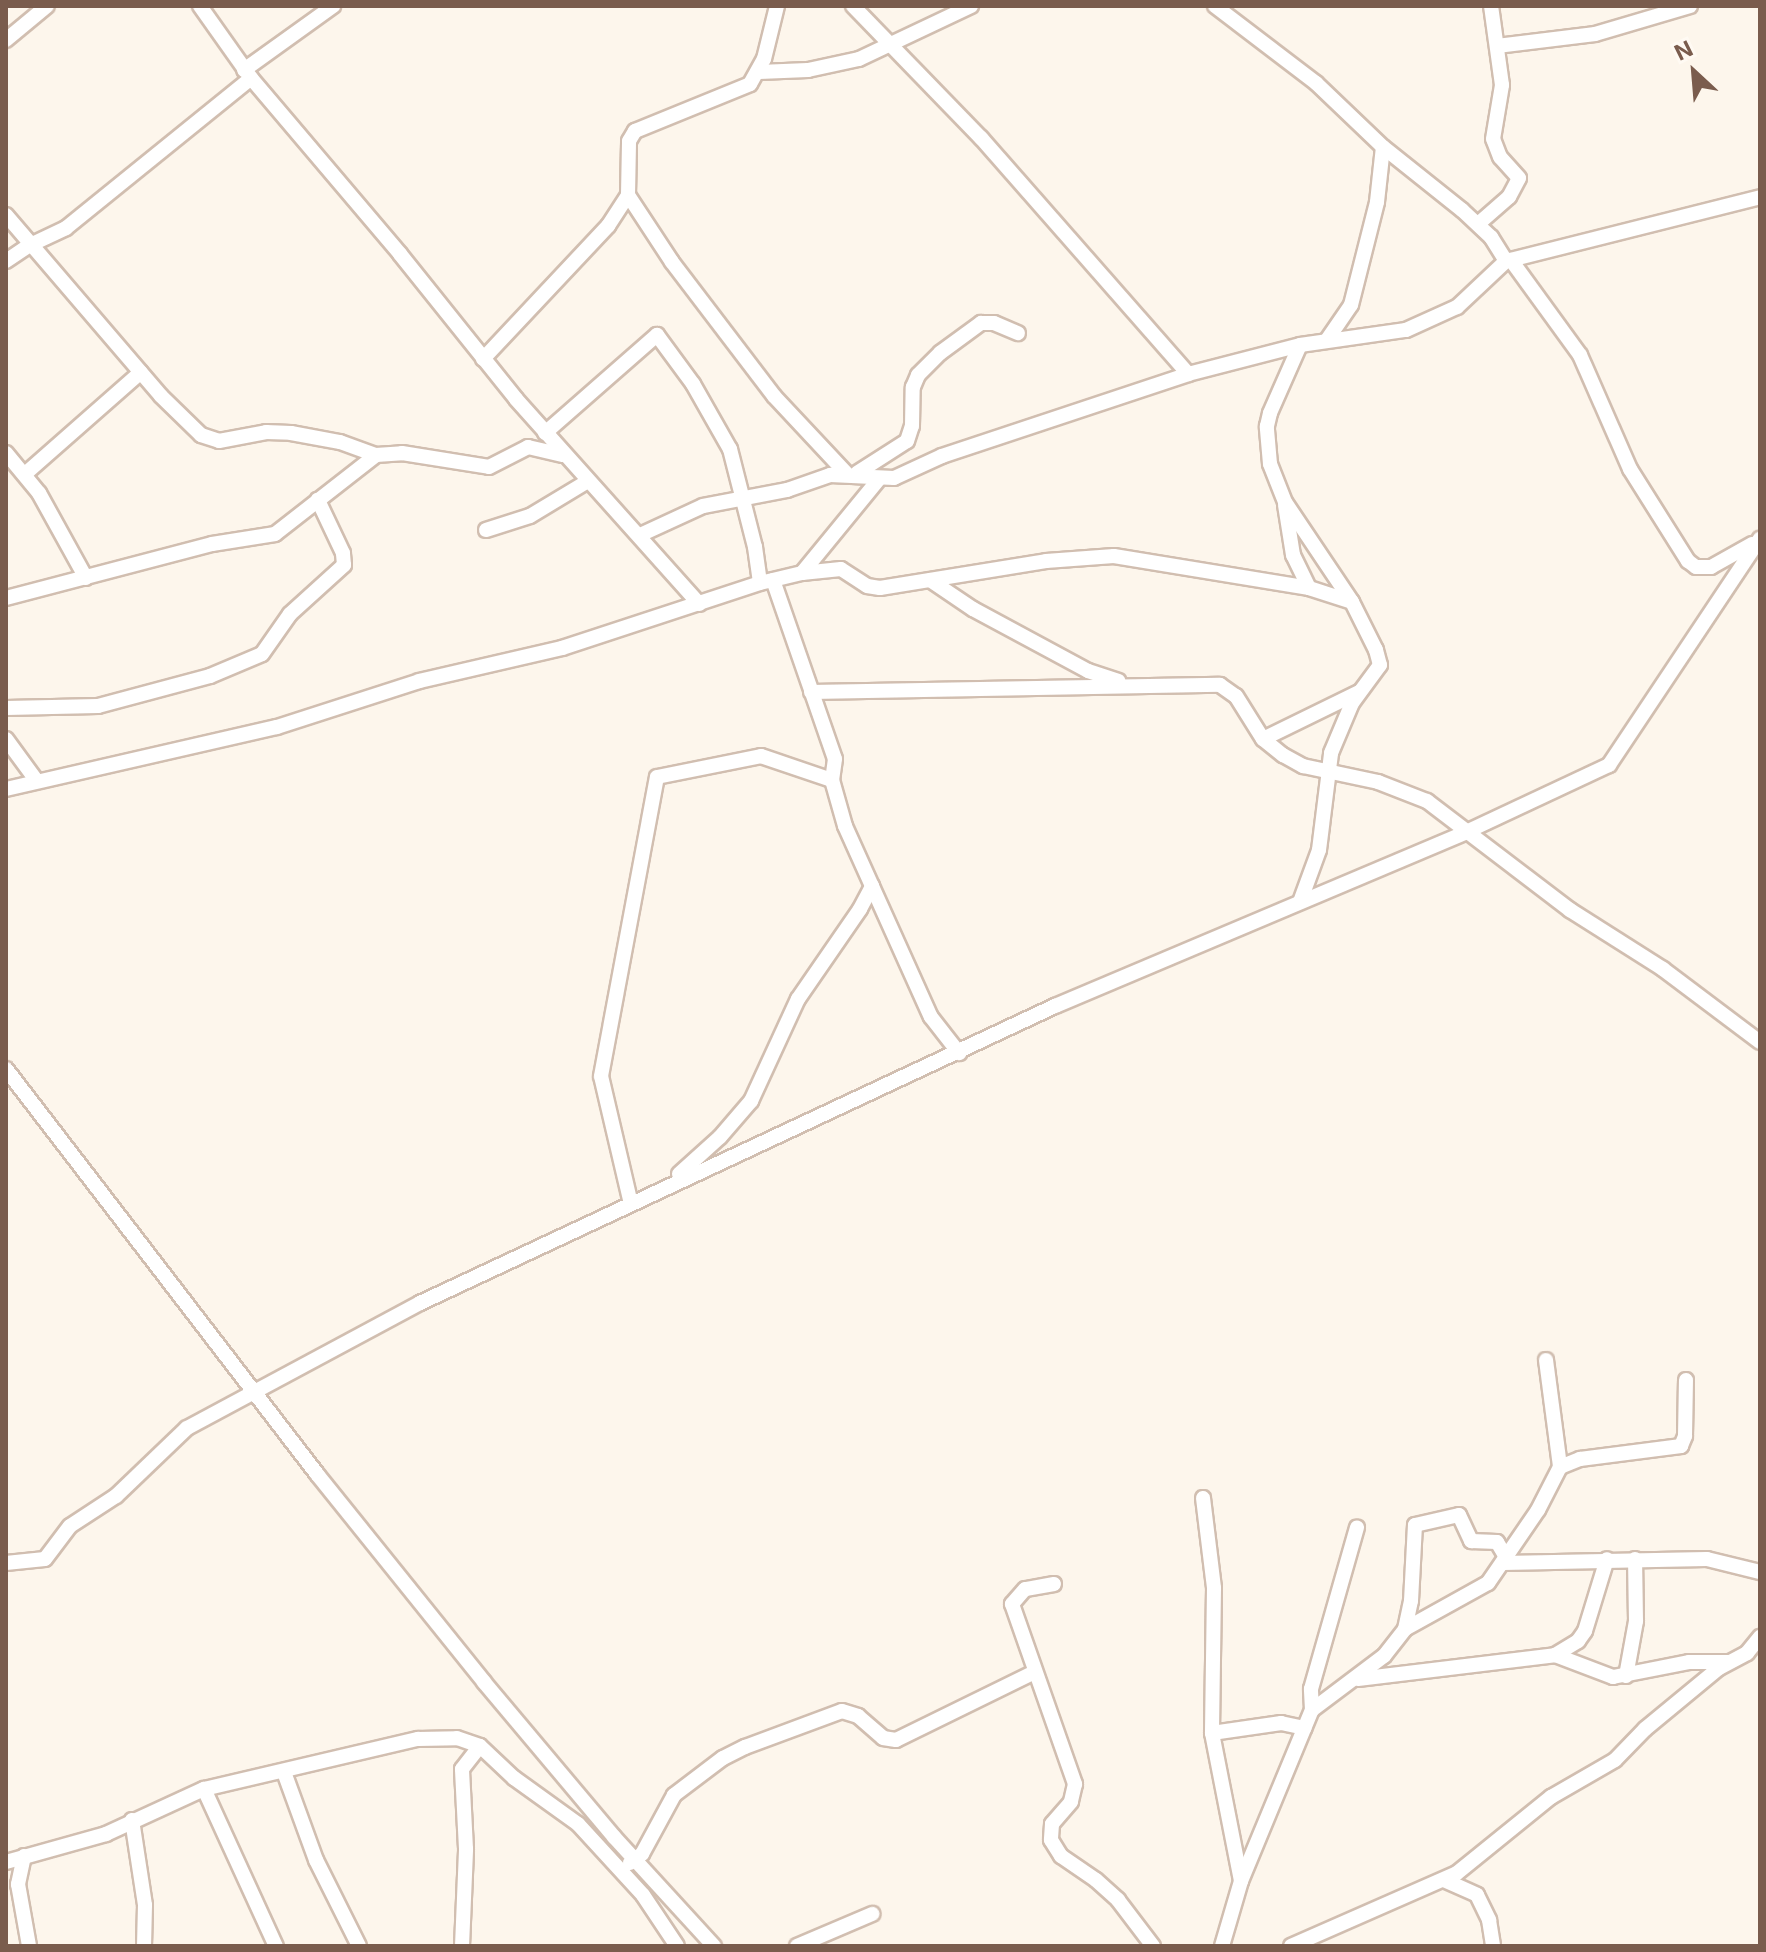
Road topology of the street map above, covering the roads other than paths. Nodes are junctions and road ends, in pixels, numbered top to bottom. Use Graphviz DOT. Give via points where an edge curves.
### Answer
graph roads {
  1 [pos="47,6"];
  2 [pos="200,6"];
  3 [pos="333,6"];
  4 [pos="777,6"];
  5 [pos="853,6"];
  6 [pos="971,6"];
  7 [pos="1215,6"];
  8 [pos="1491,6"];
  9 [pos="1690,6"];
  10 [pos="6,40"];
  11 [pos="889,46"];
  12 [pos="1497,46"];
  13 [pos="759,72"];
  14 [pos="248,74"];
  15 [pos="1383,147"];
  16 [pos="628,195"];
  17 [pos="1760,197"];
  18 [pos="6,215"];
  19 [pos="1478,224"];
  20 [pos="32,243"];
  21 [pos="1509,260"];
  22 [pos="6,261"];
  23 [pos="1018,333"];
  24 [pos="1327,340"];
  25 [pos="1300,345"];
  26 [pos="483,359"];
  27 [pos="141,372"];
  28 [pos="1188,374"];
  29 [pos="545,433"];
  30 [pos="376,455"];
  31 [pos="566,456"];
  32 [pos="8,461"];
  33 [pos="25,474"];
  34 [pos="852,474"];
  35 [pos="879,479"];
  36 [pos="588,481"];
  37 [pos="318,500"];
  38 [pos="743,501"];
  39 [pos="1285,502"];
  40 [pos="486,530"];
  41 [pos="640,535"];
  42 [pos="1759,540"];
  43 [pos="1293,555"];
  44 [pos="802,573"];
  45 [pos="86,578"];
  46 [pos="930,580"];
  47 [pos="766,582"];
  48 [pos="1281,583"];
  49 [pos="1309,588"];
  50 [pos="6,598"];
  51 [pos="1352,602"];
  52 [pos="699,604"];
  53 [pos="1126,684"];
  54 [pos="1362,691"];
  55 [pos="811,692"];
  56 [pos="6,708"];
  57 [pos="6,739"];
  58 [pos="1263,739"];
  59 [pos="1326,771"];
  60 [pos="36,780"];
  61 [pos="832,780"];
  62 [pos="6,789"];
  63 [pos="1466,832"];
  64 [pos="872,886"];
  65 [pos="1300,902"];
  66 [pos="1760,1042"];
  67 [pos="959,1053"];
  68 [pos="6,1069"];
  69 [pos="662,1189"];
  70 [pos="631,1204"];
  71 [pos="1546,1360"];
  72 [pos="1686,1380"];
  73 [pos="256,1392"];
  74 [pos="1560,1467"];
  75 [pos="1203,1498"];
  76 [pos="1357,1527"];
  77 [pos="1607,1559"];
  78 [pos="1635,1559"];
  79 [pos="1504,1560"];
  80 [pos="6,1563"];
  81 [pos="1760,1572"];
  82 [pos="1054,1584"];
  83 [pos="1405,1629"];
  84 [pos="1760,1637"];
  85 [pos="1555,1655"];
  86 [pos="1730,1662"];
  87 [pos="1035,1672"];
  88 [pos="1626,1676"];
  89 [pos="1357,1679"];
  90 [pos="1312,1710"];
  91 [pos="1304,1728"];
  92 [pos="1212,1733"];
  93 [pos="480,1746"];
  94 [pos="284,1772"];
  95 [pos="204,1789"];
  96 [pos="132,1820"];
  97 [pos="24,1856"];
  98 [pos="635,1860"];
  99 [pos="6,1862"];
  100 [pos="619,1868"];
  101 [pos="1444,1880"];
  102 [pos="1241,1881"];
  103 [pos="872,1914"];
  104 [pos="29,1946"];
  105 [pos="144,1946"];
  106 [pos="276,1946"];
  107 [pos="359,1946"];
  108 [pos="462,1946"];
  109 [pos="677,1946"];
  110 [pos="714,1946"];
  111 [pos="797,1946"];
  112 [pos="1153,1946"];
  113 [pos="1222,1946"];
  114 [pos="1291,1946"];
  115 [pos="1493,1946"];
  1 -- 10 [label="street"];
  2 -- 14 [label="street"];
  3 -- 14 [label="street"];
  4 -- 13 [label="street"];
  5 -- 11 [label="street"];
  6 -- 11 [label="street"];
  7 -- 15 [label="street" via="1316,83"];
  8 -- 12 [label="street"];
  9 -- 12 [label="street" via="1595,34"];
  11 -- 13 [label="street" via="808,70"];
  11 -- 28 [label="street" via="981,138"];
  12 -- 19 [label="street" via="1502,85 1493,139 1519,183"];
  13 -- 16 [label="street" via="738,92 635,131 629,141"];
  14 -- 20 [label="street" via="66,228"];
  14 -- 26 [label="street"];
  15 -- 19 [label="street"];
  15 -- 24 [label="street" via="1377,202 1351,305"];
  16 -- 26 [label="street" via="608,226"];
  16 -- 34 [label="street" via="774,396"];
  17 -- 21 [label="street"];
  18 -- 20 [label="street"];
  19 -- 21 [label="street"];
  20 -- 22 [label="street"];
  20 -- 27 [label="street"];
  21 -- 24 [label="street" via="1479,290 1432,320 1382,336"];
  21 -- 42 [label="street" via="1580,355 1630,469 1688,561 1711,567"];
  23 -- 34 [label="street" via="981,323 940,353 913,387 907,441"];
  24 -- 25 [label="street"];
  25 -- 28 [label="street"];
  25 -- 39 [label="street" via="1267,426 1270,464"];
  26 -- 29 [label="street"];
  27 -- 30 [label="street" via="185,423 208,438 281,432 340,442"];
  27 -- 33 [label="street"];
  28 -- 35 [label="street"];
  29 -- 31 [label="street"];
  29 -- 38 [label="street" via="657,335 730,449"];
  30 -- 31 [label="street" via="402,453 489,467 528,447"];
  30 -- 37 [label="street"];
  31 -- 36 [label="street"];
  32 -- 33 [label="street"];
  33 -- 45 [label="street"];
  34 -- 35 [label="street"];
  34 -- 38 [label="street" via="830,475"];
  35 -- 44 [label="street"];
  36 -- 40 [label="street" via="530,516"];
  36 -- 41 [label="street"];
  37 -- 45 [label="street" via="275,534 212,544"];
  37 -- 56 [label="street" via="344,565 290,614 262,654 210,676 98,706"];
  38 -- 41 [label="street" via="703,506"];
  38 -- 47 [label="street"];
  39 -- 43 [label="street"];
  39 -- 51 [label="street"];
  41 -- 52 [label="street"];
  42 -- 63 [label="street" via="1609,765"];
  43 -- 48 [label="street"];
  43 -- 49 [label="street"];
  44 -- 46 [label="street" via="841,569 873,587"];
  44 -- 47 [label="street"];
  45 -- 50 [label="street"];
  46 -- 48 [label="street" via="1114,556"];
  46 -- 53 [label="street" via="1088,671"];
  47 -- 52 [label="street"];
  47 -- 55 [label="street"];
  48 -- 49 [label="street"];
  49 -- 51 [label="street"];
  51 -- 54 [label="street" via="1380,659"];
  52 -- 60 [label="street" via="562,648 419,681 277,727"];
  53 -- 55 [label="street"];
  53 -- 58 [label="street" via="1220,685 1236,696"];
  54 -- 58 [label="street"];
  54 -- 59 [label="street" via="1352,703"];
  55 -- 61 [label="street" via="835,759"];
  57 -- 60 [label="street"];
  58 -- 59 [label="street" via="1303,766"];
  59 -- 63 [label="street" via="1378,782 1427,801"];
  59 -- 65 [label="street" via="1319,850"];
  60 -- 62 [label="street"];
  61 -- 64 [label="street" via="845,826"];
  61 -- 70 [label="street" via="761,756 657,777 601,1076"];
  63 -- 65 [label="street"];
  63 -- 66 [label="street"];
  64 -- 67 [label="street" via="931,1017"];
  64 -- 69 [label="street" via="798,999 751,1101"];
  65 -- 67 [label="street" via="1055,1006"];
  67 -- 69 [label="street"];
  68 -- 73 [label="street"];
  69 -- 70 [label="street"];
  70 -- 73 [label="street" via="420,1303"];
  71 -- 74 [label="street"];
  72 -- 74 [label="street" via="1681,1446 1580,1459"];
  73 -- 80 [label="street" via="180,1433 116,1496 70,1526 45,1559"];
  73 -- 98 [label="street" via="484,1682"];
  74 -- 79 [label="street"];
  75 -- 92 [label="street" via="1214,1601"];
  76 -- 90 [label="street" via="1311,1689"];
  77 -- 78 [label="street"];
  77 -- 79 [label="street"];
  77 -- 85 [label="street" via="1585,1631"];
  78 -- 81 [label="street" via="1707,1559"];
  78 -- 88 [label="street" via="1636,1621"];
  79 -- 83 [label="street" via="1481,1589"];
  79 -- 83 [label="street" via="1496,1541 1471,1541 1459,1515 1415,1525"];
  82 -- 87 [label="street" via="1025,1589 1012,1604"];
  83 -- 89 [label="street"];
  84 -- 86 [label="street"];
  85 -- 88 [label="street" via="1613,1677"];
  85 -- 89 [label="street"];
  86 -- 88 [label="street" via="1689,1662"];
  86 -- 101 [label="street" via="1645,1729 1615,1760 1551,1797"];
  87 -- 98 [label="street" via="896,1740 883,1738 858,1716 842,1711 745,1747 674,1795"];
  87 -- 112 [label="street" via="1075,1784 1071,1802 1052,1824 1052,1843 1118,1900"];
  89 -- 90 [label="street"];
  90 -- 91 [label="street"];
  91 -- 92 [label="street" via="1281,1723"];
  91 -- 102 [label="street"];
  92 -- 102 [label="street"];
  93 -- 94 [label="street" via="457,1738 418,1739"];
  93 -- 100 [label="street" via="578,1824"];
  93 -- 108 [label="street" via="462,1769"];
  94 -- 95 [label="street"];
  94 -- 107 [label="street" via="316,1860"];
  95 -- 96 [label="street"];
  95 -- 106 [label="street"];
  96 -- 97 [label="street" via="106,1834"];
  96 -- 105 [label="street" via="142,1877"];
  97 -- 99 [label="street"];
  97 -- 104 [label="street" via="18,1884"];
  98 -- 100 [label="street"];
  98 -- 110 [label="street"];
  100 -- 109 [label="street"];
  101 -- 114 [label="street"];
  101 -- 115 [label="street" via="1477,1895"];
  102 -- 113 [label="street"];
  103 -- 111 [label="street"];
}
